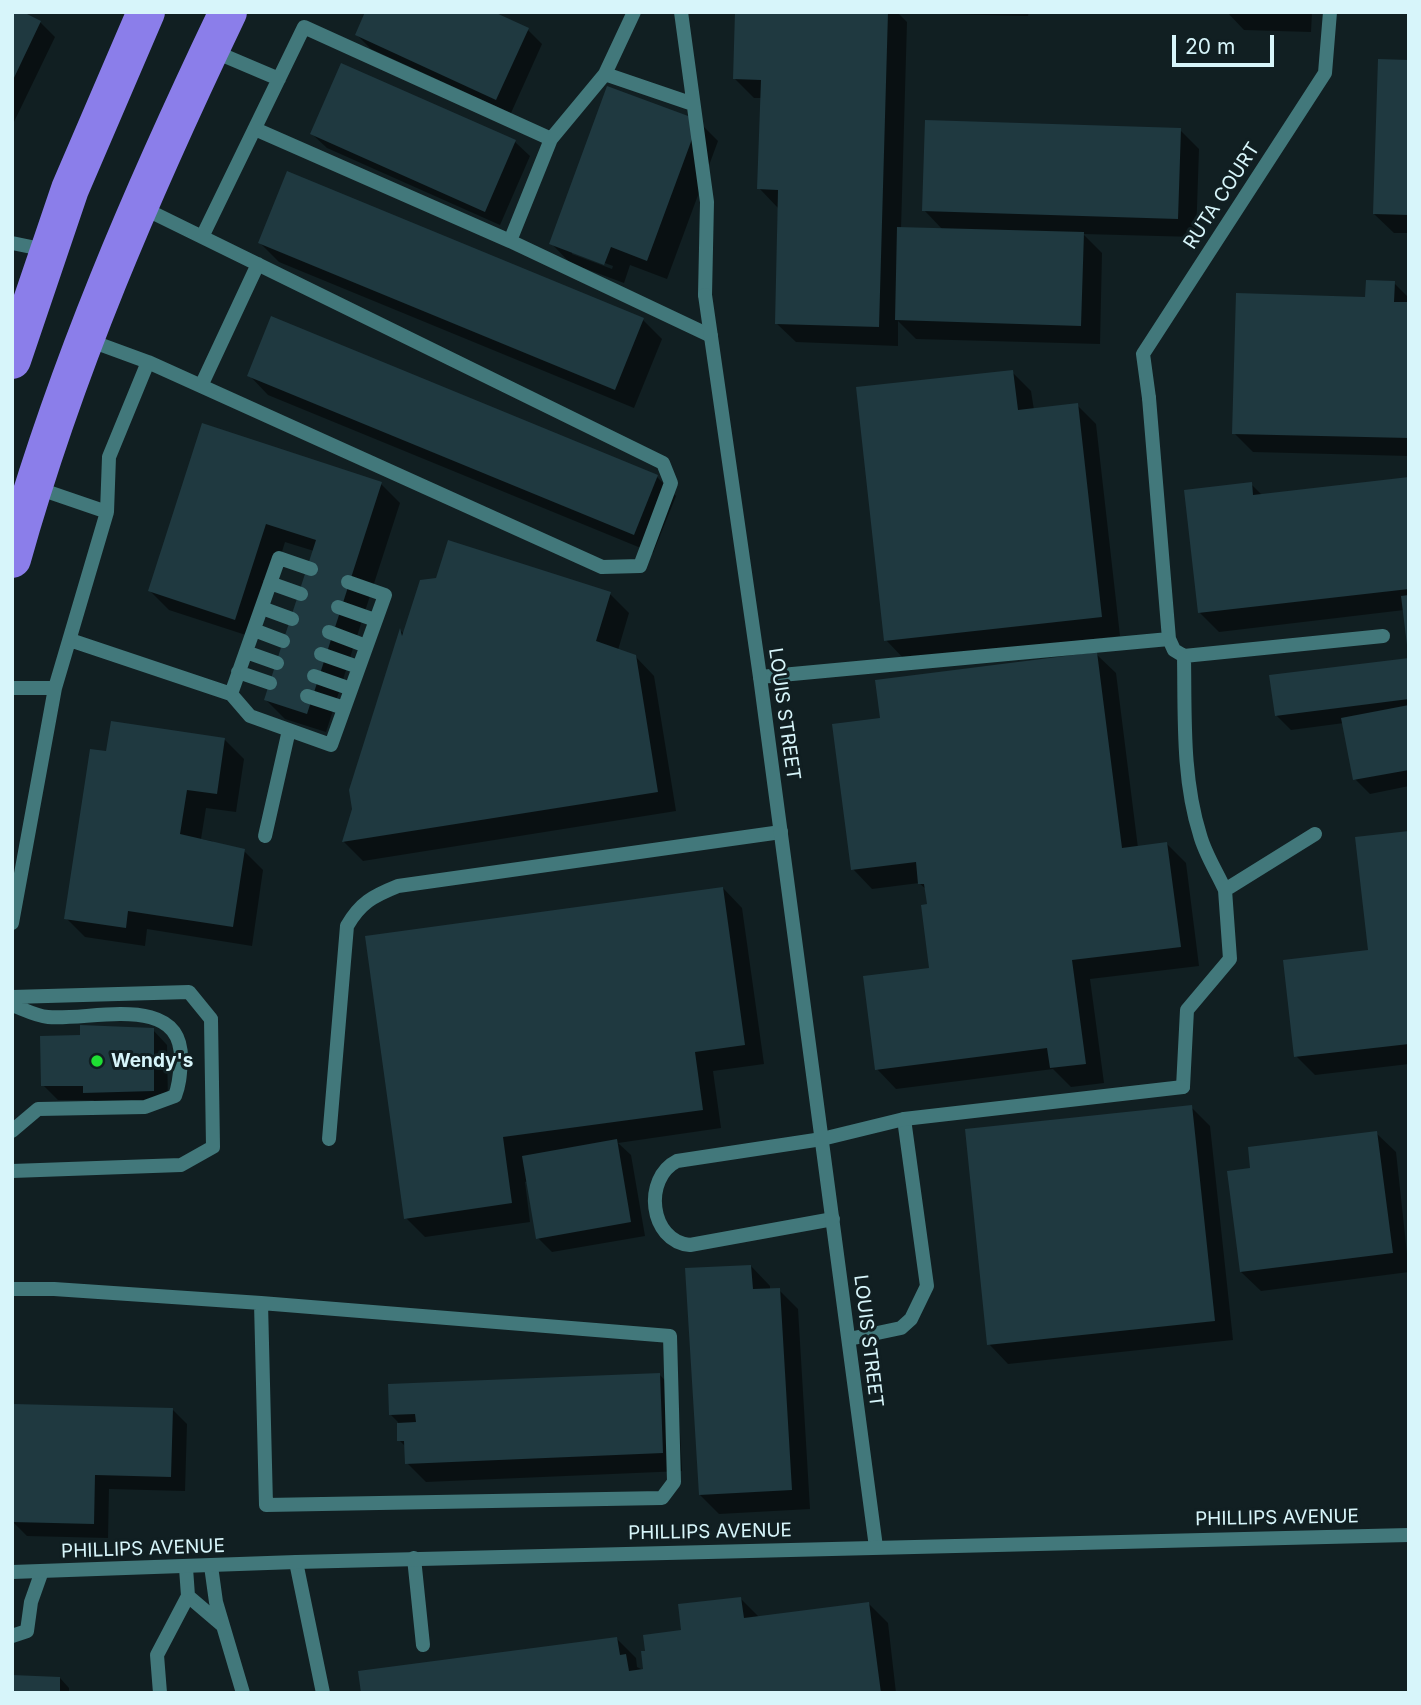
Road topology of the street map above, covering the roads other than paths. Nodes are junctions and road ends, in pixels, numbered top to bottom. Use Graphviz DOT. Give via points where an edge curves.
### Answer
graph roads {
  1 [pos="146,12"];
  2 [pos="228,12"];
  3 [pos="634,12"];
  4 [pos="681,12"];
  5 [pos="1331,12"];
  6 [pos="210,50"];
  7 [pos="605,74"];
  8 [pos="279,79"];
  9 [pos="693,104"];
  10 [pos="255,129"];
  11 [pos="551,139"];
  12 [pos="139,206"];
  13 [pos="202,237"];
  14 [pos="510,242"];
  15 [pos="30,247"];
  16 [pos="258,264"];
  17 [pos="711,335"];
  18 [pos="83,338"];
  19 [pos="13,355"];
  20 [pos="148,362"];
  21 [pos="201,386"];
  22 [pos="33,487"];
  23 [pos="107,512"];
  24 [pos="12,559"];
  25 [pos="311,569"];
  26 [pos="348,582"];
  27 [pos="270,583"];
  28 [pos="301,594"];
  29 [pos="338,607"];
  30 [pos="262,608"];
  31 [pos="292,619"];
  32 [pos="375,620"];
  33 [pos="254,630"];
  34 [pos="329,632"];
  35 [pos="1383,636"];
  36 [pos="1169,639"];
  37 [pos="70,640"];
  38 [pos="283,641"];
  39 [pos="366,646"];
  40 [pos="246,652"];
  41 [pos="321,654"];
  42 [pos="1184,656"];
  43 [pos="277,663"];
  44 [pos="358,667"];
  45 [pos="238,672"];
  46 [pos="314,676"];
  47 [pos="760,677"];
  48 [pos="270,683"];
  49 [pos="12,688"];
  50 [pos="55,688"];
  51 [pos="351,689"];
  52 [pos="231,694"];
  53 [pos="307,696"];
  54 [pos="344,708"];
  55 [pos="289,730"];
  56 [pos="781,832"];
  57 [pos="1315,834"];
  58 [pos="265,836"];
  59 [pos="1225,890"];
  60 [pos="12,923"];
  61 [pos="12,997"];
  62 [pos="12,1005"];
  63 [pos="904,1119"];
  64 [pos="12,1131"];
  65 [pos="329,1139"];
  66 [pos="822,1139"];
  67 [pos="12,1171"];
  68 [pos="833,1219"];
  69 [pos="12,1289"];
  70 [pos="261,1303"];
  71 [pos="849,1339"];
  72 [pos="1409,1535"];
  73 [pos="876,1547"];
  74 [pos="414,1558"];
  75 [pos="296,1562"];
  76 [pos="211,1566"];
  77 [pos="186,1568"];
  78 [pos="42,1571"];
  79 [pos="12,1572"];
  80 [pos="188,1596"];
  81 [pos="223,1626"];
  82 [pos="12,1636"];
  83 [pos="423,1645"];
  84 [pos="160,1693"];
  85 [pos="243,1693"];
  86 [pos="323,1693"];
  1 -- 15 [label="highway" via="92,135"];
  2 -- 6 [label="highway"];
  3 -- 7 [label="street"];
  4 -- 9 [label="street, LOUIS STREET"];
  5 -- 36 [label="street, RUTA COURT" via="1325,73 1143,354"];
  6 -- 8 [label="street"];
  6 -- 12 [label="highway"];
  7 -- 9 [label="street"];
  7 -- 11 [label="street"];
  8 -- 10 [label="street"];
  8 -- 11 [label="street" via="304,27"];
  9 -- 17 [label="street, LOUIS STREET" via="707,202 705,295"];
  10 -- 13 [label="street"];
  10 -- 14 [label="street"];
  11 -- 14 [label="street"];
  12 -- 13 [label="street"];
  12 -- 18 [label="highway"];
  13 -- 16 [label="street"];
  14 -- 17 [label="street"];
  15 -- 19 [label="highway"];
  16 -- 21 [label="street"];
  16 -- 21 [label="street" via="663,463 671,483 639,566 602,568"];
  17 -- 47 [label="street, LOUIS STREET"];
  18 -- 20 [label="street"];
  18 -- 22 [label="highway"];
  20 -- 21 [label="street"];
  20 -- 23 [label="street" via="109,457"];
  22 -- 23 [label="street"];
  22 -- 24 [label="highway"];
  23 -- 37 [label="street"];
  25 -- 27 [label="street" via="279,558"];
  26 -- 32 [label="street" via="385,595"];
  27 -- 28 [label="street"];
  27 -- 30 [label="street"];
  29 -- 32 [label="street"];
  30 -- 31 [label="street"];
  30 -- 33 [label="street"];
  32 -- 39 [label="street"];
  33 -- 38 [label="street"];
  33 -- 40 [label="street"];
  34 -- 39 [label="street"];
  35 -- 42 [label="street"];
  36 -- 42 [label="street" via="1174,650"];
  36 -- 47 [label="street"];
  37 -- 50 [label="street"];
  37 -- 52 [label="street"];
  39 -- 44 [label="street"];
  40 -- 43 [label="street"];
  40 -- 45 [label="street"];
  41 -- 44 [label="street"];
  42 -- 59 [label="street" via="1192,806 1200,838"];
  44 -- 51 [label="street"];
  45 -- 48 [label="street"];
  45 -- 52 [label="street"];
  46 -- 51 [label="street"];
  47 -- 56 [label="street, LOUIS STREET"];
  49 -- 50 [label="street"];
  50 -- 60 [label="street"];
  51 -- 54 [label="street"];
  52 -- 55 [label="street" via="250,716"];
  53 -- 54 [label="street"];
  54 -- 55 [label="street" via="331,745"];
  55 -- 58 [label="street"];
  56 -- 65 [label="street" via="398,886 358,906 347,926"];
  56 -- 66 [label="street, LOUIS STREET"];
  57 -- 59 [label="street"];
  59 -- 63 [label="street" via="1230,960 1187,1010 1183,1087"];
  61 -- 67 [label="street" via="189,992 211,1019 213,1147 181,1165"];
  62 -- 64 [label="street" via="46,1017 149,1015 172,1026 181,1044 175,1096 145,1107 38,1110"];
  63 -- 66 [label="street"];
  63 -- 71 [label="street" via="927,1286 911,1319 901,1328"];
  66 -- 68 [label="street, LOUIS STREET"];
  66 -- 68 [label="street" via="677,1161 657,1179 655,1196 660,1228 678,1244"];
  68 -- 71 [label="street, LOUIS STREET"];
  69 -- 70 [label="street"];
  70 -- 70 [label="street" via="266,1505 662,1498 674,1482 670,1336"];
  71 -- 73 [label="street, LOUIS STREET"];
  72 -- 73 [label="street, PHILLIPS AVENUE"];
  73 -- 74 [label="street, PHILLIPS AVENUE"];
  74 -- 75 [label="street, PHILLIPS AVENUE"];
  74 -- 83 [label="street"];
  75 -- 76 [label="street, PHILLIPS AVENUE"];
  75 -- 86 [label="street"];
  76 -- 77 [label="street, PHILLIPS AVENUE"];
  76 -- 81 [label="street"];
  77 -- 78 [label="street, PHILLIPS AVENUE"];
  77 -- 80 [label="street"];
  78 -- 79 [label="street, PHILLIPS AVENUE"];
  78 -- 82 [label="street" via="27,1631"];
  80 -- 81 [label="street"];
  80 -- 84 [label="street" via="156,1654"];
  81 -- 85 [label="street"];
}
